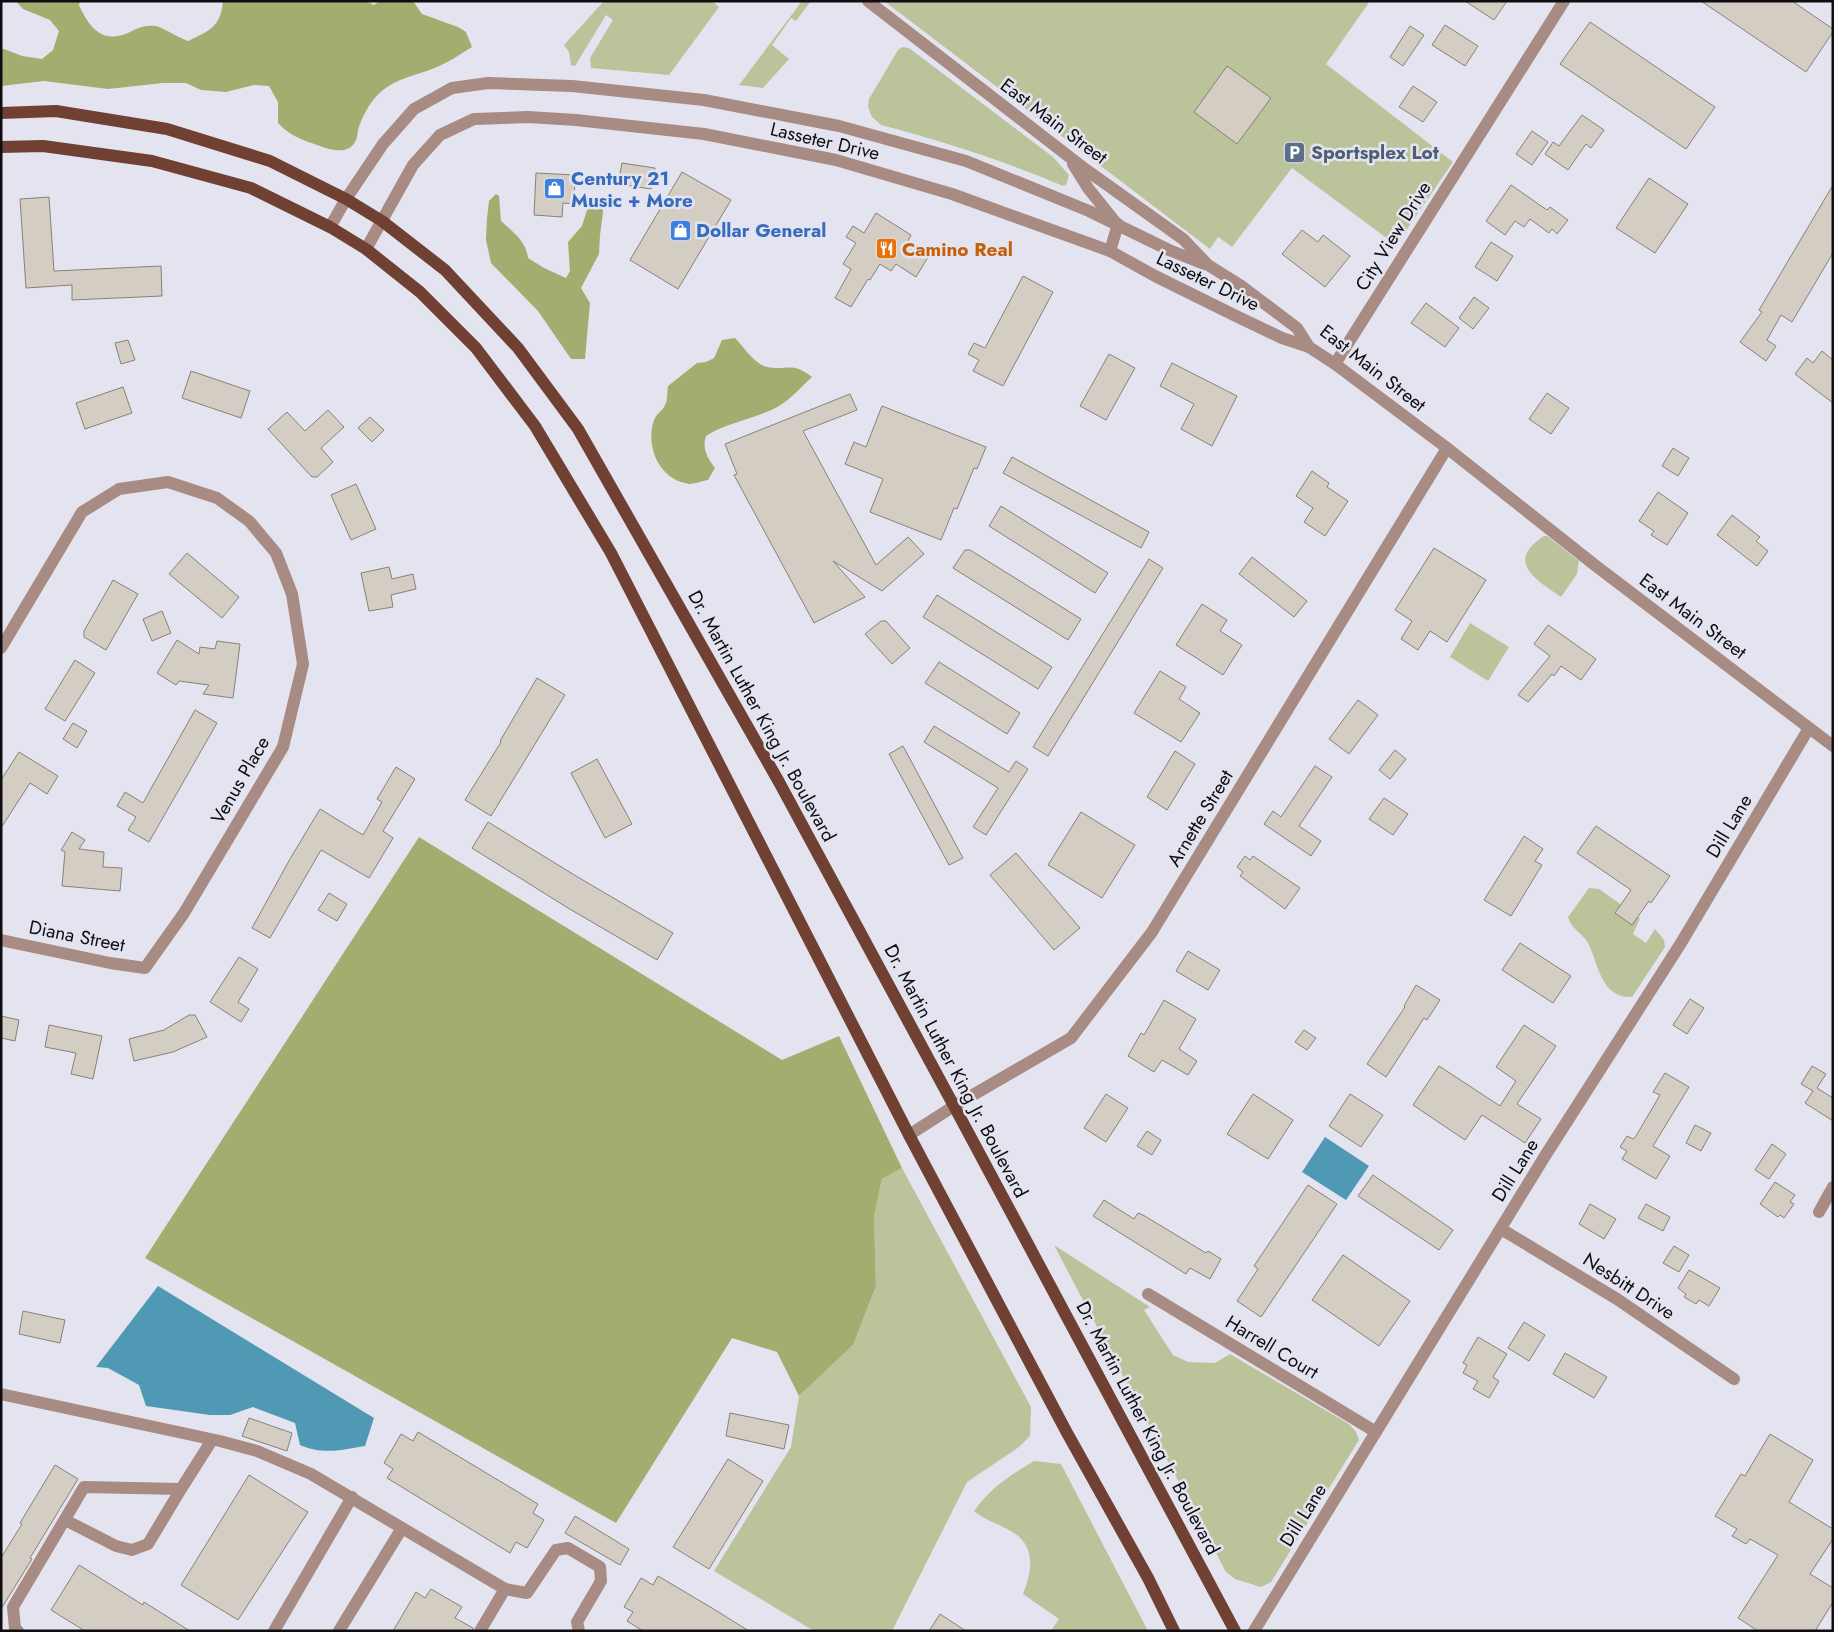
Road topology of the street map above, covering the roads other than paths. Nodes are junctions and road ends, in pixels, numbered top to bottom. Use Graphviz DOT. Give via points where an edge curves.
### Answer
graph roads {
  1 [pos="868,1"];
  2 [pos="1564,1"];
  3 [pos="1,113"];
  4 [pos="1,147"];
  5 [pos="1066,155"];
  6 [pos="346,199"];
  7 [pos="382,221"];
  8 [pos="1118,224"];
  9 [pos="330,228"];
  10 [pos="366,249"];
  11 [pos="1110,251"];
  12 [pos="1208,265"];
  13 [pos="1310,347"];
  14 [pos="1335,364"];
  15 [pos="1447,448"];
  16 [pos="1,648"];
  17 [pos="1809,728"];
  18 [pos="1833,746"];
  19 [pos="1,940"];
  20 [pos="145,968"];
  21 [pos="954,1106"];
  22 [pos="910,1135"];
  23 [pos="1833,1187"];
  24 [pos="1819,1212"];
  25 [pos="1501,1229"];
  26 [pos="1148,1294"];
  27 [pos="1734,1379"];
  28 [pos="1,1394"];
  29 [pos="1376,1432"];
  30 [pos="212,1440"];
  31 [pos="182,1489"];
  32 [pos="352,1497"];
  33 [pos="65,1520"];
  34 [pos="402,1528"];
  35 [pos="505,1588"];
  36 [pos="18,1631"];
  37 [pos="274,1631"];
  38 [pos="339,1631"];
  39 [pos="480,1631"];
  40 [pos="579,1631"];
  41 [pos="1174,1631"];
  42 [pos="1235,1631"];
  43 [pos="1254,1631"];
  1 -- 5 [label="street, East Main Street"];
  2 -- 14 [label="street, City View Drive"];
  3 -- 6 [label="main road, Dr. Martin Luther King Jr. Boulevard" via="56,111 167,129 270,161"];
  4 -- 9 [label="main road" via="43,146 152,161 250,188"];
  5 -- 8 [label="street"];
  5 -- 12 [label="street, East Main Street" via="1183,239"];
  6 -- 7 [label="main road, Dr. Martin Luther King Jr. Boulevard"];
  6 -- 8 [label="street, Lasseter Drive" via="383,144 414,109 452,88 497,83 578,86 695,99 839,126 966,161"];
  6 -- 9 [label="street, Lasseter Drive"];
  7 -- 10 [label="street, Lasseter Drive"];
  7 -- 11 [label="street, Lasseter Drive" via="414,165 440,134 474,119 528,117 704,134 836,160 952,194"];
  7 -- 21 [label="main road, Dr. Martin Luther King Jr. Boulevard" via="445,270 518,348 578,429 779,782"];
  8 -- 11 [label="street"];
  8 -- 12 [label="street, Lasseter Drive" via="1169,250"];
  9 -- 10 [label="main road"];
  10 -- 22 [label="main road" via="420,292 476,348 535,426 611,553"];
  11 -- 13 [label="street, Lasseter Drive" via="1238,317"];
  12 -- 13 [label="street, East Main Street" via="1240,284 1297,328"];
  13 -- 14 [label="street, East Main Street"];
  14 -- 15 [label="street, East Main Street"];
  15 -- 17 [label="street, East Main Street"];
  15 -- 21 [label="street, Arnette Street" via="1152,932 1071,1038"];
  16 -- 20 [label="street, Venus Place" via="82,512 119,489 168,482 217,498 249,522 276,553 292,594 303,664 283,747 184,913"];
  17 -- 18 [label="street, East Main Street"];
  17 -- 25 [label="street, Dill Lane" via="1681,943"];
  19 -- 20 [label="street, Diana Street"];
  21 -- 22 [label="street, Arnette Street"];
  21 -- 42 [label="main road, Dr. Martin Luther King Jr. Boulevard"];
  22 -- 41 [label="main road"];
  23 -- 24 [label="street"];
  25 -- 27 [label="street, Nesbitt Drive" via="1617,1299"];
  25 -- 29 [label="street, Dill Lane"];
  26 -- 29 [label="street, Harrell Court"];
  28 -- 30 [label="street"];
  29 -- 43 [label="street, Dill Lane"];
  30 -- 31 [label="street"];
  30 -- 32 [label="street" via="257,1452 311,1474"];
  31 -- 33 [label="street" via="84,1487"];
  31 -- 33 [label="street" via="148,1544 132,1550 116,1546"];
  32 -- 34 [label="street"];
  32 -- 37 [label="street"];
  33 -- 36 [label="street" via="13,1607 15,1629"];
  34 -- 35 [label="street"];
  34 -- 38 [label="street"];
  35 -- 39 [label="street"];
  35 -- 40 [label="street" via="527,1592 556,1550 568,1548 600,1567 601,1581 576,1622"];
}
